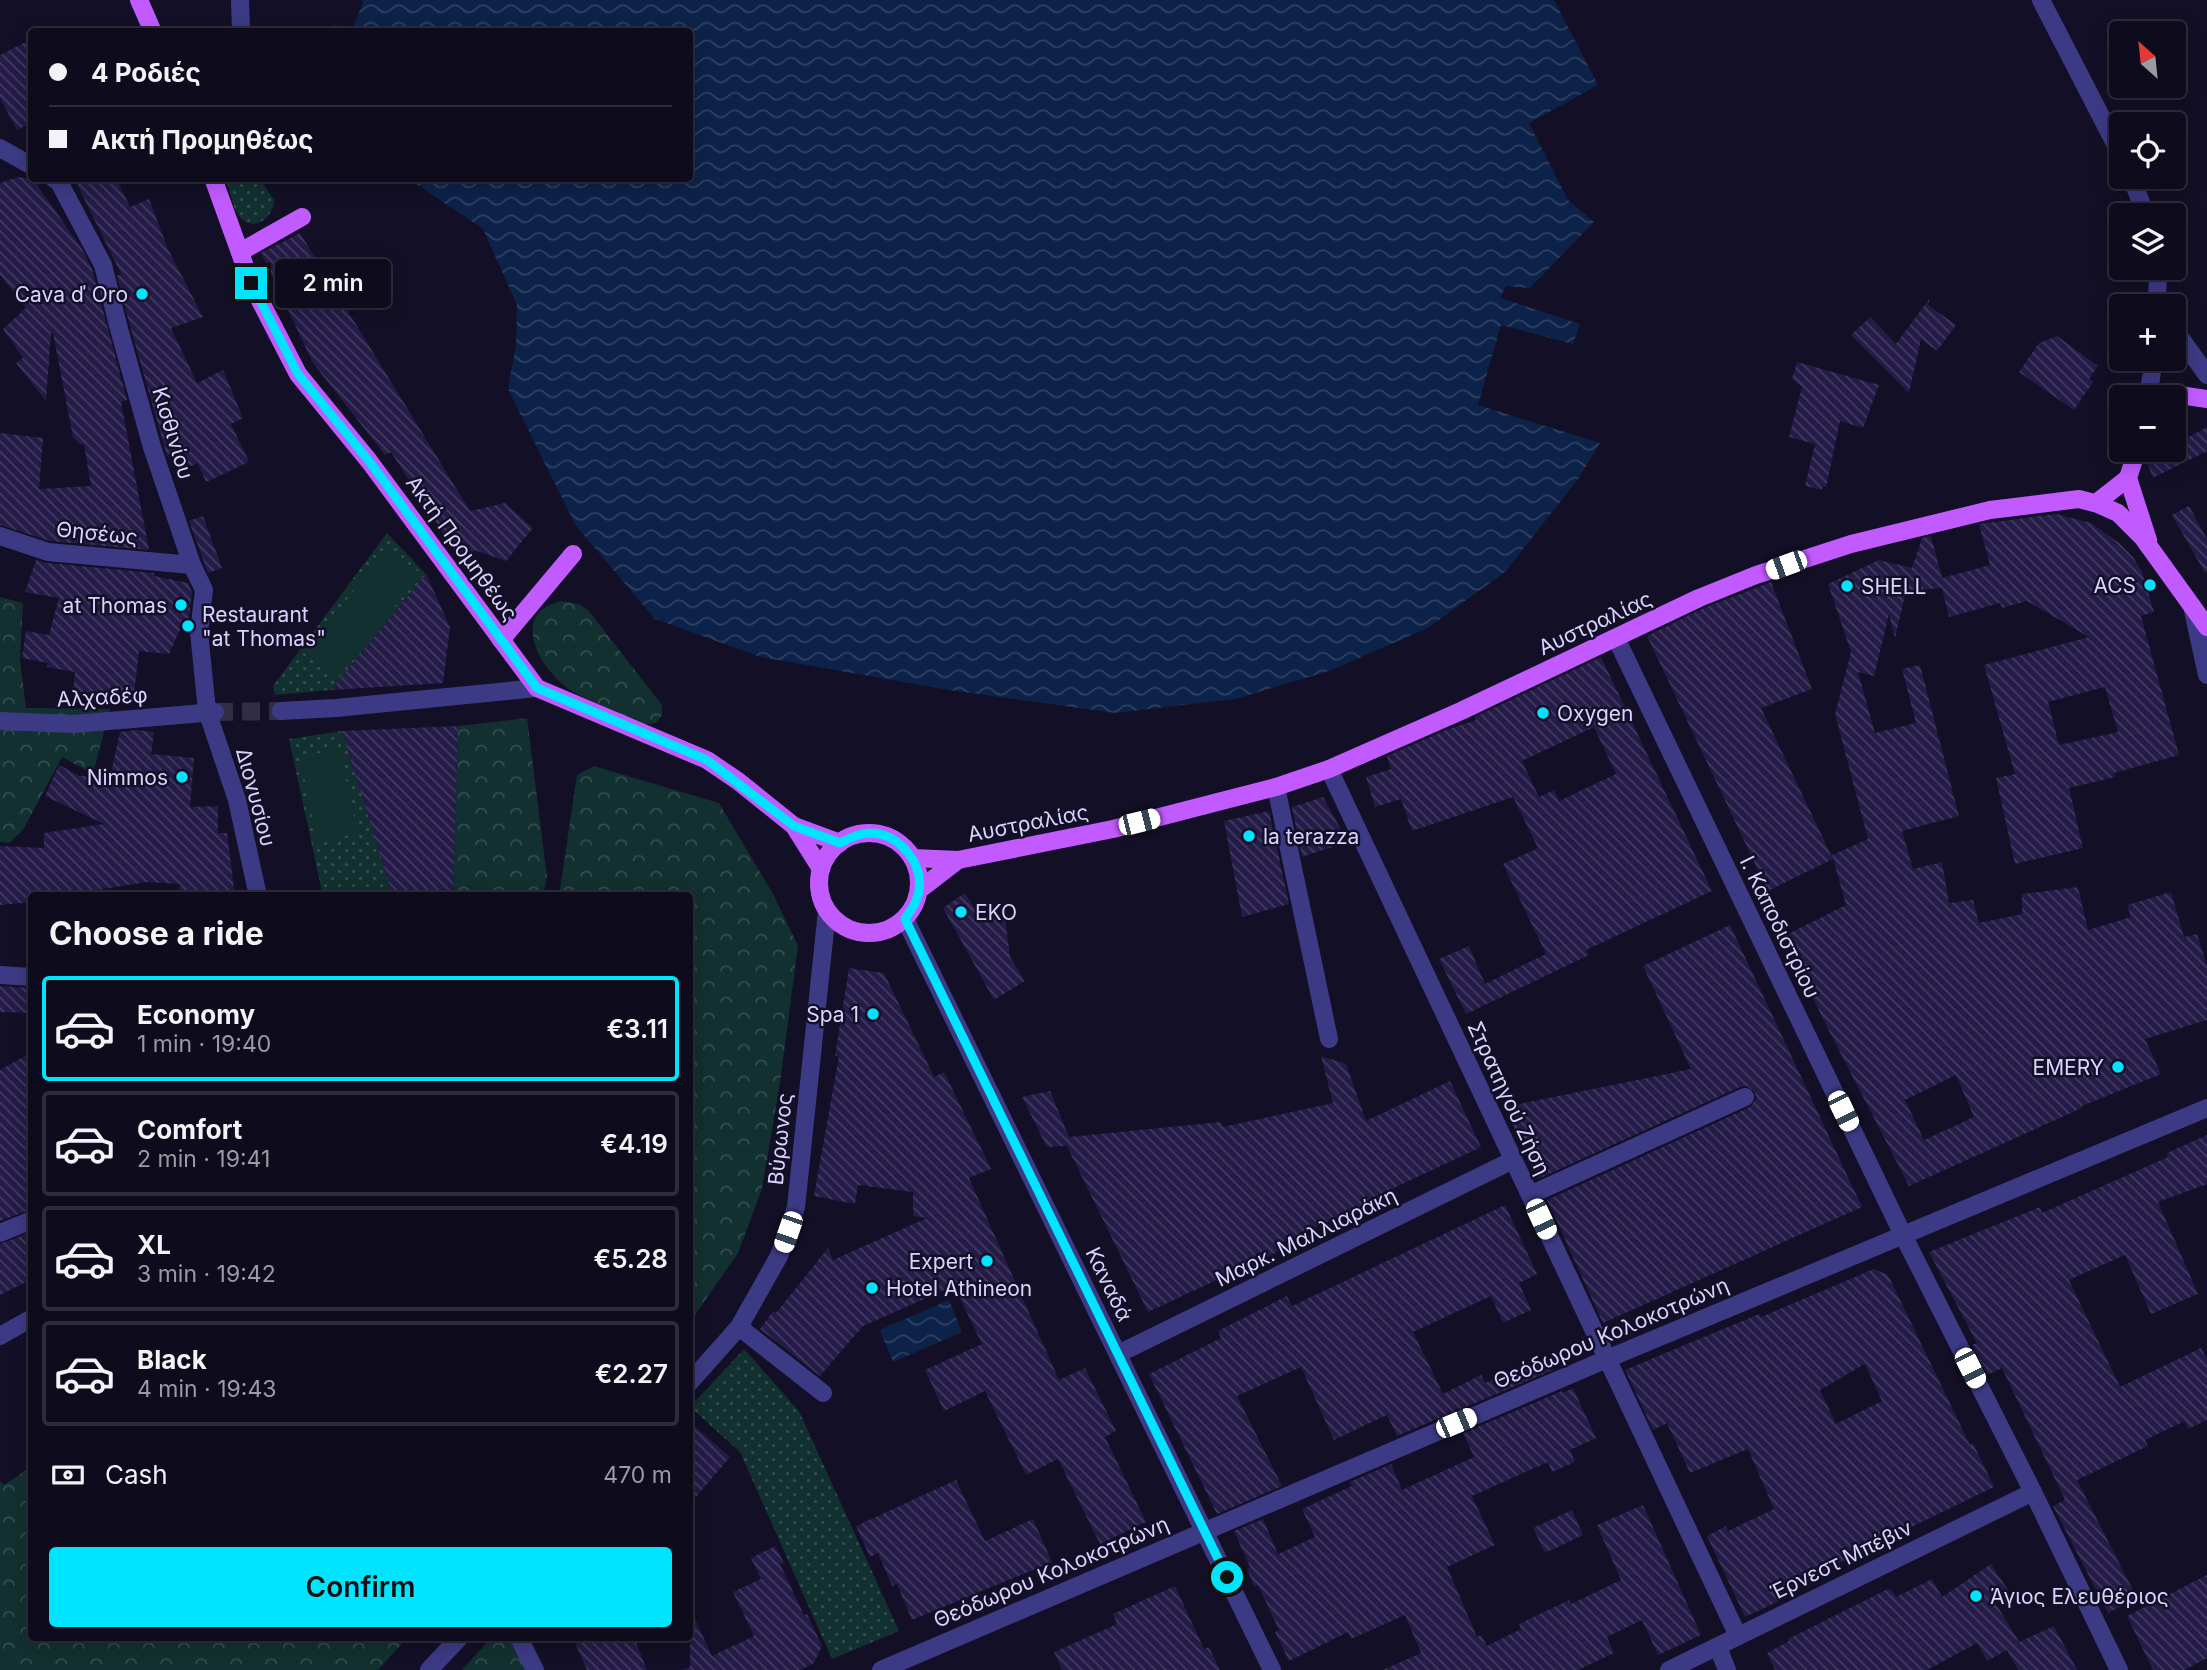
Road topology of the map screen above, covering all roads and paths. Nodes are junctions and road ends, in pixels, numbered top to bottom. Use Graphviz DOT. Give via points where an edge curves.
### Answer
graph roads {
  1 [pos="139,0"];
  2 [pos="240,0"];
  3 [pos="2041,0"];
  4 [pos="151,28"];
  5 [pos="241,28"];
  6 [pos="2109,132"];
  7 [pos="0,148"];
  8 [pos="28,164"];
  9 [pos="59,182"];
  10 [pos="214,182"];
  11 [pos="302,217"];
  12 [pos="240,252"];
  13 [pos="2186,346"];
  14 [pos="2207,375"];
  15 [pos="2186,396"];
  16 [pos="2207,400"];
  17 [pos="2133,462"];
  18 [pos="2128,478"];
  19 [pos="2096,503"];
  20 [pos="0,536"];
  21 [pos="2150,547"];
  22 [pos="573,554"];
  23 [pos="192,565"];
  24 [pos="2192,606"];
  25 [pos="2207,627"];
  26 [pos="1616,638"];
  27 [pos="502,640"];
  28 [pos="2207,676"];
  29 [pos="537,688"];
  30 [pos="281,711"];
  31 [pos="211,712"];
  32 [pos="0,721"];
  33 [pos="1329,769"];
  34 [pos="1276,788"];
  35 [pos="794,826"];
  36 [pos="840,843"];
  37 [pos="913,858"];
  38 [pos="958,860"];
  39 [pos="821,869"];
  40 [pos="919,890"];
  41 [pos="257,892"];
  42 [pos="827,911"];
  43 [pos="905,919"];
  44 [pos="0,975"];
  45 [pos="28,977"];
  46 [pos="1329,1039"];
  47 [pos="1745,1097"];
  48 [pos="2207,1108"];
  49 [pos="1513,1160"];
  50 [pos="1530,1195"];
  51 [pos="28,1222"];
  52 [pos="0,1233"];
  53 [pos="1903,1235"];
  54 [pos="28,1320"];
  55 [pos="739,1327"];
  56 [pos="0,1336"];
  57 [pos="1118,1354"];
  58 [pos="1607,1359"];
  59 [pos="693,1379"];
  60 [pos="823,1392"];
  61 [pos="2033,1492"];
  62 [pos="1204,1531"];
  63 [pos="1738,1636"];
  64 [pos="456,1641"];
  65 [pos="520,1641"];
  66 [pos="1717,1647"];
  67 [pos="429,1670"];
  68 [pos="535,1670"];
  69 [pos="881,1670"];
  70 [pos="1272,1670"];
  71 [pos="1670,1670"];
  72 [pos="1727,1670"];
  73 [pos="2119,1670"];
  1 -- 4 [label="main road"];
  2 -- 5 [label="street"];
  3 -- 6 [label="street"];
  7 -- 8 [label="street"];
  9 -- 23 [label="street, Κισθινίου" via="103,265 152,447"];
  10 -- 12 [label="main road, Ακτή Προμηθέως"];
  11 -- 12 [label="main road"];
  12 -- 27 [label="main road, Ακτή Προμηθέως" via="298,374"];
  13 -- 14 [label="street"];
  15 -- 16 [label="main road"];
  17 -- 18 [label="main road"];
  18 -- 19 [label="main road"];
  18 -- 21 [label="main road"];
  19 -- 21 [label="main road, Αυστραλίας" via="2118,513"];
  19 -- 26 [label="main road, Αυστραλίας" via="2061,500 1990,510 1851,544 1720,590"];
  20 -- 23 [label="street, Θησέως" via="48,552"];
  21 -- 24 [label="main road, Αυστραλίας"];
  22 -- 27 [label="main road"];
  23 -- 31 [label="street, Κισθινίου" via="204,590 199,632"];
  24 -- 25 [label="main road, Αυστραλίας"];
  24 -- 28 [label="street"];
  26 -- 33 [label="main road, Αυστραλίας"];
  26 -- 53 [label="street, Ι. Καποδιστρίου"];
  27 -- 29 [label="main road, Ακτή Προμηθέως"];
  29 -- 30 [label="street"];
  29 -- 35 [label="main road" via="707,760"];
  31 -- 32 [label="street, Αλχαδέφ" via="74,724"];
  31 -- 41 [label="street, Διονυσίου"];
  33 -- 34 [label="main road, Αυστραλίας"];
  33 -- 49 [label="street, Στρατηγού Ζήση"];
  34 -- 38 [label="main road, Αυστραλίας"];
  34 -- 46 [label="street"];
  35 -- 36 [label="main road"];
  35 -- 39 [label="main road"];
  36 -- 37 [label="main road" via="872,833 902,845"];
  36 -- 39 [label="main road"];
  37 -- 38 [label="main road"];
  37 -- 40 [label="main road"];
  38 -- 40 [label="main road"];
  39 -- 42 [label="main road" via="819,885"];
  40 -- 43 [label="main road"];
  42 -- 43 [label="main road" via="859,932 876,933"];
  42 -- 55 [label="street, Βύρωνος" via="796,1207 779,1256"];
  43 -- 57 [label="street, Καναδά"];
  44 -- 45 [label="street"];
  47 -- 50 [label="street"];
  48 -- 53 [label="street, Θεόδωρου Κολοκοτρώνη"];
  49 -- 50 [label="street, Στρατηγού Ζήση"];
  49 -- 57 [label="street, Μαρκ. Μαλλιαράκη"];
  50 -- 58 [label="street, Στρατηγού Ζήση"];
  51 -- 52 [label="street"];
  53 -- 58 [label="street, Θεόδωρου Κολοκοτρώνη"];
  53 -- 61 [label="street, Ι. Καποδιστρίου"];
  54 -- 56 [label="street"];
  55 -- 59 [label="street, Βύρωνος"];
  55 -- 60 [label="street"];
  57 -- 62 [label="street, Καναδά"];
  58 -- 62 [label="street, Θεόδωρου Κολοκοτρώνη"];
  58 -- 63 [label="street, Στρατηγού Ζήση"];
  61 -- 63 [label="street, Έρνεστ Μπέβιν"];
  61 -- 73 [label="street, Ι. Καποδιστρίου"];
  62 -- 69 [label="street, Θεόδωρου Κολοκοτρώνη"];
  62 -- 70 [label="street, Καναδά"];
  63 -- 66 [label="street, Έρνεστ Μπέβιν"];
  64 -- 67 [label="street"];
  65 -- 68 [label="street"];
  66 -- 71 [label="street, Έρνεστ Μπέβιν"];
  66 -- 72 [label="street"];
}
